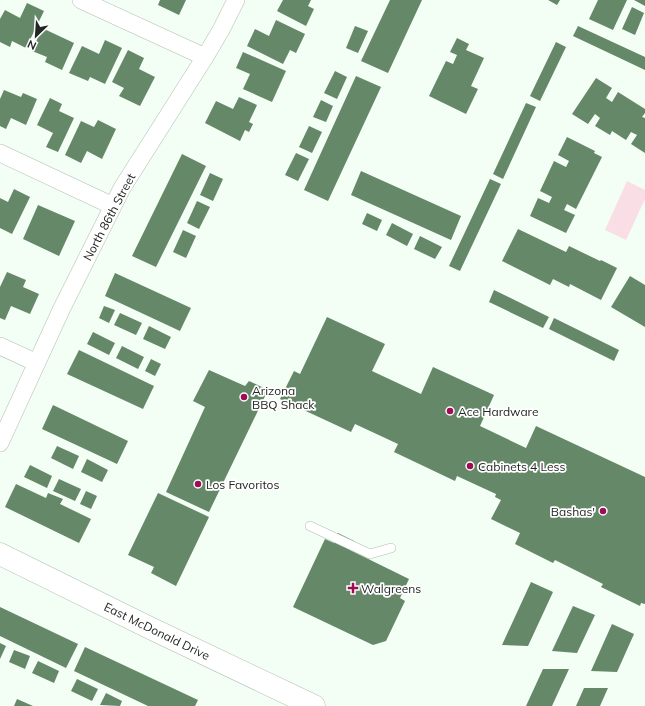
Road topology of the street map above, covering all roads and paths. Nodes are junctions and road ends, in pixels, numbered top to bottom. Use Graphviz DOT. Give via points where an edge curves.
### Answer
graph roads {
  1 [pos="81,0"];
  2 [pos="236,0"];
  3 [pos="205,57"];
  4 [pos="0,153"];
  5 [pos="113,206"];
  6 [pos="0,346"];
  7 [pos="37,363"];
  8 [pos="0,443"];
  9 [pos="310,526"];
  10 [pos="391,548"];
  11 [pos="0,554"];
  12 [pos="314,706"];
  1 -- 3 [label="street"];
  2 -- 3 [label="street, North 86th Street" via="222,30"];
  3 -- 5 [label="street, North 86th Street"];
  4 -- 5 [label="street"];
  5 -- 7 [label="street, North 86th Street"];
  6 -- 7 [label="street"];
  7 -- 8 [label="street, North 86th Street"];
  9 -- 10 [label="lane" via="370,554"];
  11 -- 12 [label="main road, East McDonald Drive"];
}
